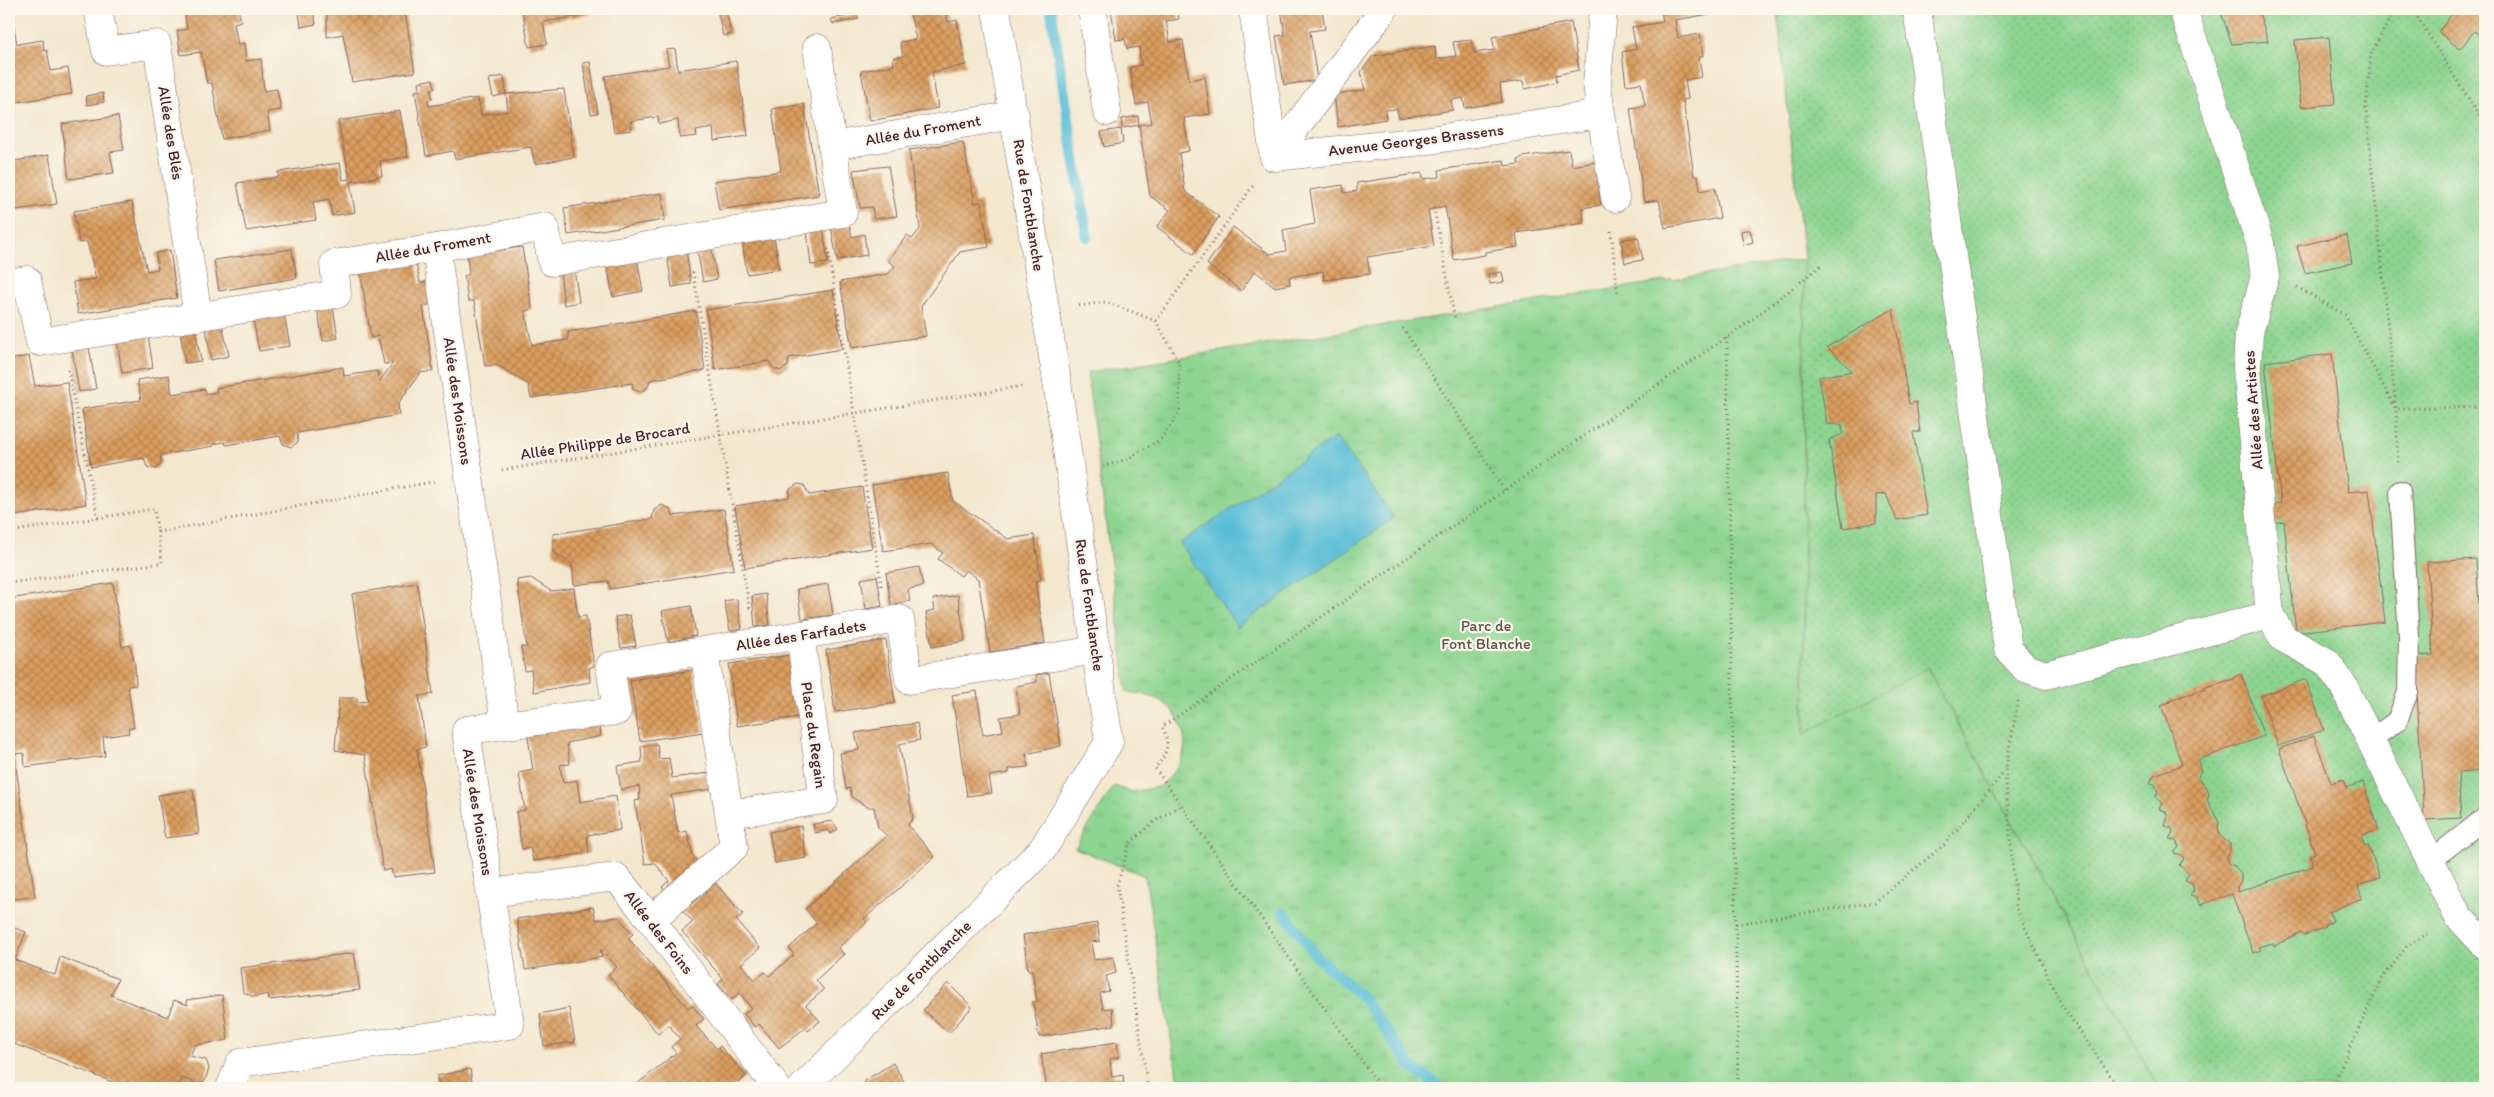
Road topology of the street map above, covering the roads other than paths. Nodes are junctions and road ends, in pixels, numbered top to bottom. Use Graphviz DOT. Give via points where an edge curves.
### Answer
graph roads {
  1 [pos="98,9"];
  2 [pos="996,9"];
  3 [pos="1092,9"];
  4 [pos="1253,9"];
  5 [pos="1384,9"];
  6 [pos="1603,9"];
  7 [pos="1916,9"];
  8 [pos="2183,9"];
  9 [pos="817,48"];
  10 [pos="1107,112"];
  11 [pos="1014,114"];
  12 [pos="1601,114"];
  13 [pos="832,146"];
  14 [pos="1274,157"];
  15 [pos="1615,198"];
  16 [pos="436,248"];
  17 [pos="9,283"];
  18 [pos="198,316"];
  19 [pos="2400,491"];
  20 [pos="2270,615"];
  21 [pos="800,635"];
  22 [pos="704,650"];
  23 [pos="1097,650"];
  24 [pos="505,724"];
  25 [pos="2370,740"];
  26 [pos="730,814"];
  27 [pos="2485,818"];
  28 [pos="2430,861"];
  29 [pos="490,893"];
  30 [pos="651,920"];
  31 [pos="2485,945"];
  32 [pos="230,1088"];
  33 [pos="778,1088"];
  34 [pos="802,1088"];
  1 -- 18 [label="street, Allée des Blés" via="106,51 157,44"];
  2 -- 11 [label="street, Rue de Fontblanche"];
  3 -- 10 [label="street"];
  4 -- 14 [label="street"];
  5 -- 14 [label="street"];
  6 -- 12 [label="street" via="1597,84"];
  7 -- 20 [label="street" via="2008,648 2024,668 2046,675"];
  8 -- 20 [label="street, Allée des Artistes" via="2260,243 2265,276 2248,333 2247,368"];
  9 -- 13 [label="street, Allée du Froment"];
  11 -- 13 [label="street, Allée du Froment"];
  11 -- 23 [label="street, Rue de Fontblanche" via="1058,381"];
  12 -- 14 [label="street, Avenue Georges Brassens" via="1423,141"];
  12 -- 15 [label="street"];
  13 -- 16 [label="street, Allée du Froment" via="843,213 552,262 545,227"];
  16 -- 18 [label="street, Allée du Froment" via="334,264 337,294"];
  16 -- 24 [label="street, Allée des Moissons"];
  17 -- 18 [label="street, Allée du Froment" via="27,280 40,342"];
  19 -- 25 [label="lane" via="2409,637 2408,692 2397,721"];
  20 -- 25 [label="street" via="2283,638 2327,662 2343,685"];
  21 -- 22 [label="street, Allée des Farfadets"];
  21 -- 23 [label="street, Allée des Farfadets" via="900,619 910,680"];
  21 -- 26 [label="street, Place du Regain" via="824,800"];
  22 -- 24 [label="street, Allée des Farfadets" via="610,666 617,711"];
  22 -- 26 [label="street"];
  23 -- 34 [label="street, Rue de Fontblanche" via="1109,742 1042,850"];
  24 -- 29 [label="street, Allée des Moissons" via="466,730"];
  25 -- 28 [label="street"];
  26 -- 30 [label="street" via="734,847"];
  27 -- 28 [label="lane"];
  28 -- 31 [label="street" via="2458,916"];
  29 -- 30 [label="street, Allée des Foins" via="616,877"];
  29 -- 32 [label="street, Allée des Moissons" via="510,1025 240,1063"];
  30 -- 33 [label="street, Allée des Foins"];
}
